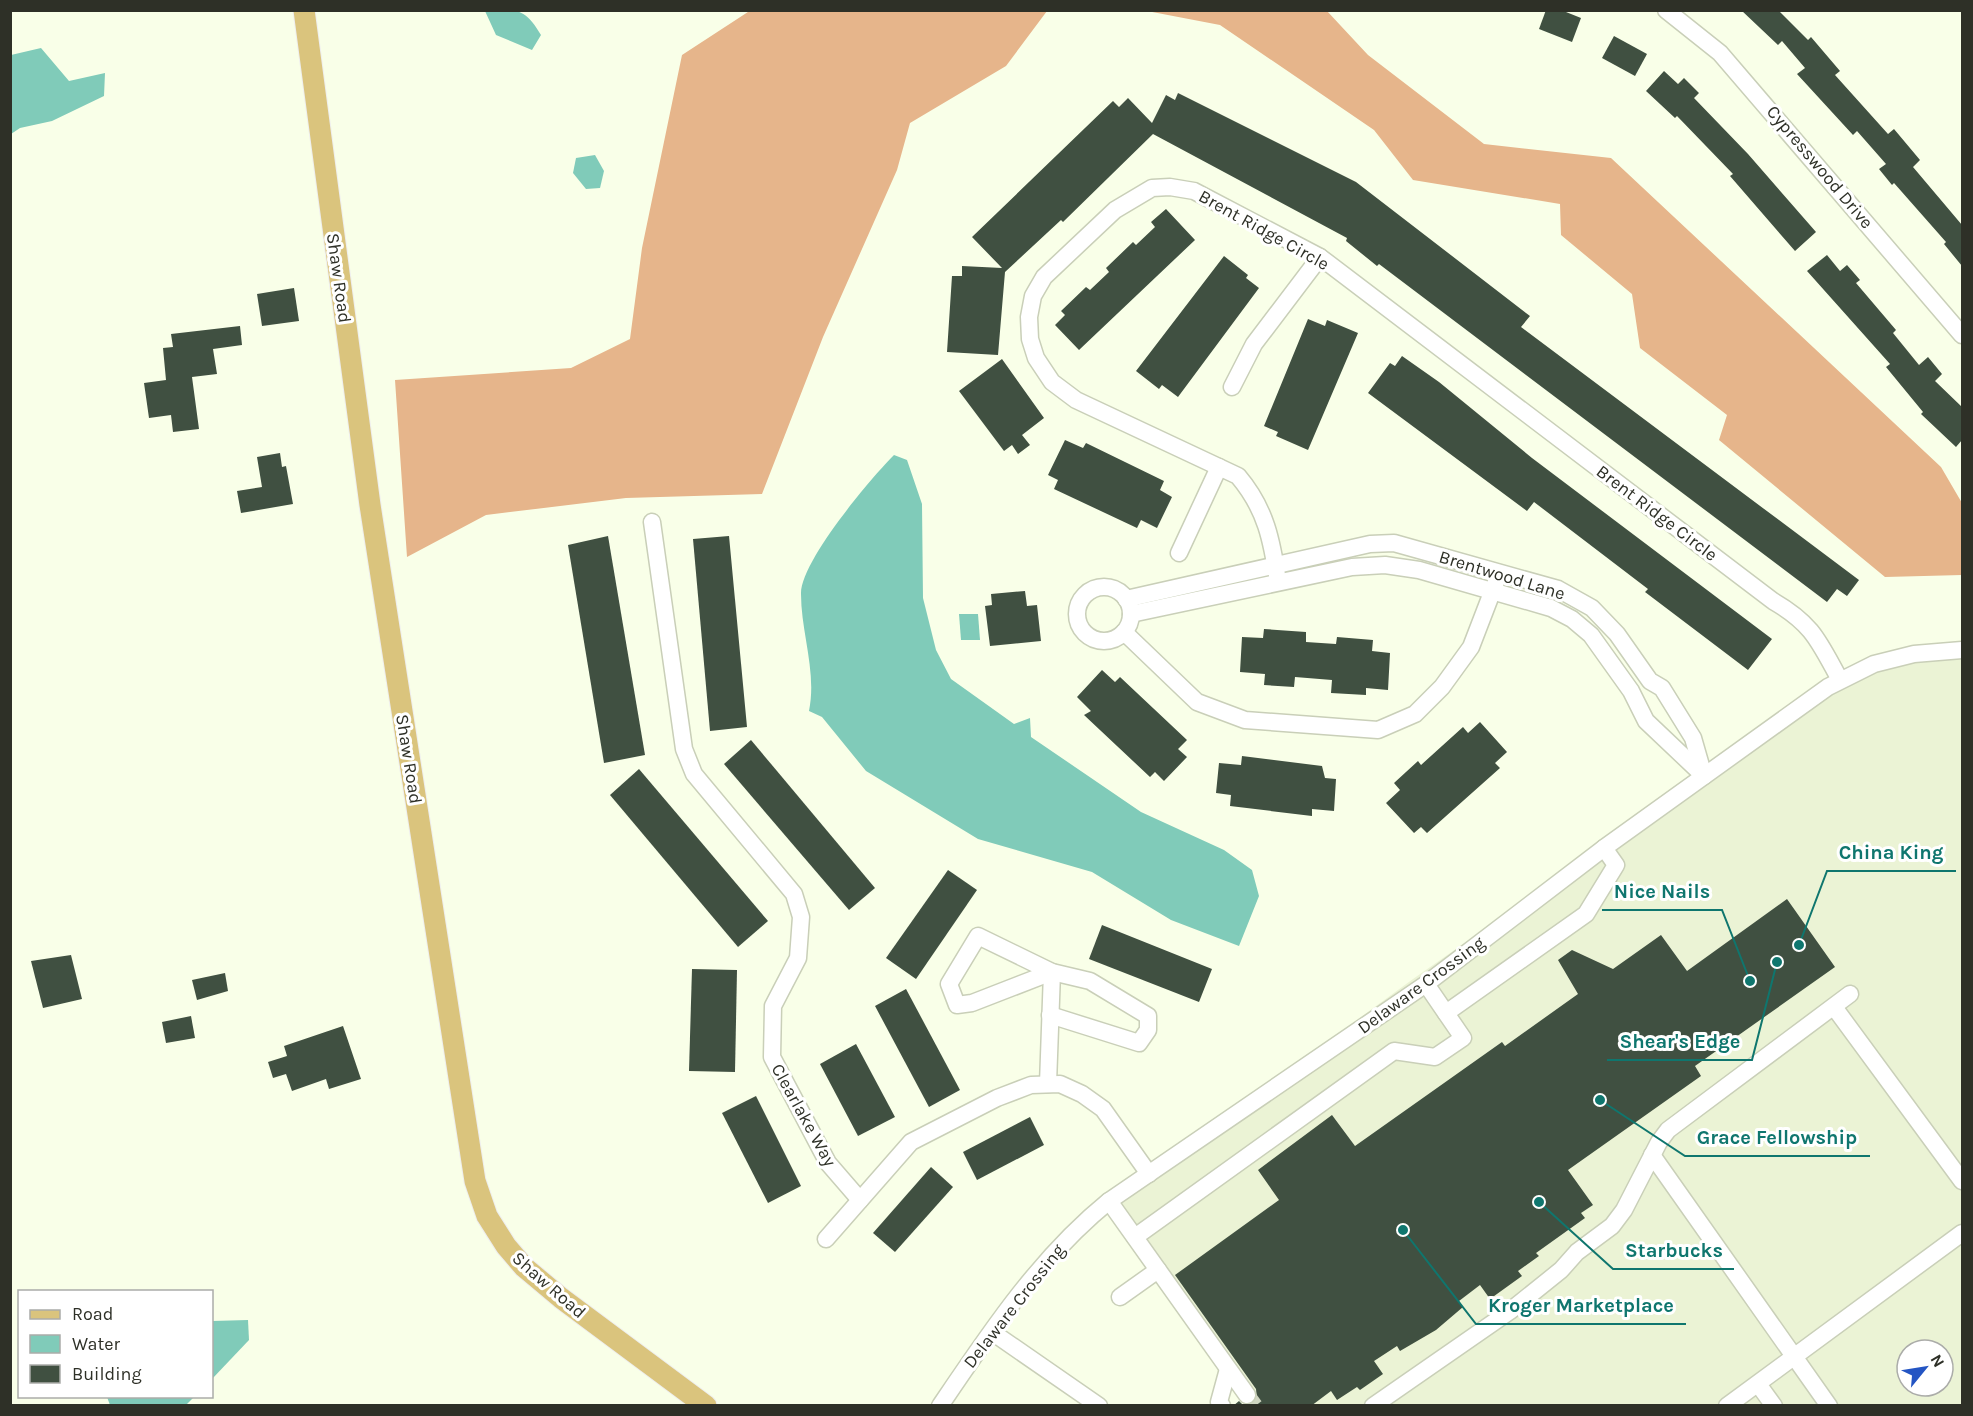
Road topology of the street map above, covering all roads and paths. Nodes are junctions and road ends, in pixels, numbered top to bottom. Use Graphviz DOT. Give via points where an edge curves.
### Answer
graph roads {
  1 [pos="304,10"];
  2 [pos="1666,10"];
  3 [pos="1320,258"];
  4 [pos="1962,335"];
  5 [pos="1232,387"];
  6 [pos="1219,467"];
  7 [pos="652,522"];
  8 [pos="1179,553"];
  9 [pos="1275,564"];
  10 [pos="1498,572"];
  11 [pos="1278,582"];
  12 [pos="1494,591"];
  13 [pos="1128,607"];
  14 [pos="1124,632"];
  15 [pos="1962,651"];
  16 [pos="1840,680"];
  17 [pos="1650,681"];
  18 [pos="1630,691"];
  19 [pos="1680,717"];
  20 [pos="1658,730"];
  21 [pos="1704,776"];
  22 [pos="1604,848"];
  23 [pos="1052,972"];
  24 [pos="1426,984"];
  25 [pos="1850,994"];
  26 [pos="1834,1006"];
  27 [pos="1446,1013"];
  28 [pos="1050,1015"];
  29 [pos="1048,1084"];
  30 [pos="1652,1155"];
  31 [pos="1149,1174"];
  32 [pos="1962,1181"];
  33 [pos="860,1200"];
  34 [pos="1109,1201"];
  35 [pos="1962,1233"];
  36 [pos="1135,1237"];
  37 [pos="826,1239"];
  38 [pos="1158,1270"];
  39 [pos="1120,1297"];
  40 [pos="992,1332"];
  41 [pos="1794,1357"];
  42 [pos="1228,1369"];
  43 [pos="1758,1384"];
  44 [pos="1247,1395"];
  45 [pos="706,1406"];
  46 [pos="940,1406"];
  47 [pos="1099,1406"];
  48 [pos="1222,1406"];
  49 [pos="1373,1406"];
  50 [pos="1727,1406"];
  51 [pos="1774,1406"];
  52 [pos="1829,1406"];
  1 -- 45 [label="main road, Shaw Road" via="370,504 475,1180 487,1216 524,1267"];
  2 -- 4 [label="street, Cypresswood Drive" via="1728,62"];
  3 -- 5 [label="street" via="1254,344"];
  3 -- 6 [label="street, Brent Ridge Circle" via="1194,191 1152,188 1115,210 1044,277 1033,296 1030,339 1035,358 1052,382 1076,400"];
  3 -- 16 [label="street, Brent Ridge Circle" via="1764,594 1797,614 1815,634"];
  6 -- 8 [label="street"];
  6 -- 9 [label="street, Brent Ridge Circle" via="1238,476 1254,495 1267,524"];
  7 -- 33 [label="street, Clearlake Way" via="684,749 694,774 794,894 801,917 798,958 772,1006 772,1057 828,1163"];
  9 -- 10 [label="street, Brentwood Lane" via="1340,549 1394,543"];
  9 -- 11 [label="street, Brent Ridge Circle"];
  9 -- 13 [label="street, Brentwood Lane"];
  10 -- 12 [label="street"];
  10 -- 17 [label="street, Brentwood Lane" via="1557,589 1592,608 1617,634"];
  11 -- 12 [label="street, Brentwood Lane" via="1352,567 1385,565 1419,570"];
  11 -- 13 [label="street, Brentwood Lane"];
  12 -- 14 [label="street" via="1471,647 1442,687 1415,714 1378,730 1245,720 1197,702"];
  12 -- 18 [label="street, Brentwood Lane" via="1551,608 1572,620 1591,635"];
  13 -- 14 [label="street"];
  13 -- 14 [label="street" via="1111,588 1102,587 1088,592 1078,608 1079,624 1091,638 1108,640"];
  15 -- 16 [label="street, Delaware Crossing" via="1914,654 1874,664"];
  16 -- 21 [label="street, Delaware Crossing"];
  17 -- 18 [label="street"];
  17 -- 19 [label="street, Brentwood Lane" via="1662,688"];
  18 -- 20 [label="street, Brentwood Lane" via="1646,721"];
  19 -- 20 [label="street"];
  19 -- 21 [label="street, Brentwood Lane" via="1694,738"];
  20 -- 21 [label="street, Brentwood Lane"];
  21 -- 22 [label="street, Delaware Crossing"];
  22 -- 24 [label="street, Delaware Crossing"];
  22 -- 27 [label="street" via="1616,865 1586,914"];
  23 -- 23 [label="street" via="978,936 949,984 957,1005 972,1003"];
  23 -- 28 [label="street"];
  23 -- 28 [label="street" via="1090,981 1148,1016 1148,1030 1139,1043"];
  24 -- 27 [label="street"];
  24 -- 31 [label="street, Delaware Crossing"];
  25 -- 26 [label="street"];
  26 -- 30 [label="street" via="1668,1130"];
  26 -- 32 [label="street"];
  27 -- 36 [label="street" via="1463,1038 1435,1058 1394,1051"];
  28 -- 29 [label="street"];
  29 -- 31 [label="street" via="1068,1087 1103,1109"];
  29 -- 33 [label="street" via="1031,1084 997,1098 911,1142"];
  30 -- 41 [label="street"];
  30 -- 49 [label="street" via="1612,1226 1510,1311"];
  31 -- 34 [label="street, Delaware Crossing"];
  33 -- 37 [label="street"];
  34 -- 36 [label="street"];
  34 -- 40 [label="street, Delaware Crossing" via="1035,1273"];
  35 -- 41 [label="street"];
  36 -- 38 [label="street"];
  38 -- 39 [label="street"];
  38 -- 42 [label="street"];
  40 -- 46 [label="street, Delaware Crossing"];
  40 -- 47 [label="street"];
  41 -- 43 [label="street"];
  41 -- 52 [label="street"];
  42 -- 44 [label="street"];
  42 -- 48 [label="street" via="1219,1402"];
  43 -- 50 [label="street"];
  43 -- 51 [label="street"];
}
